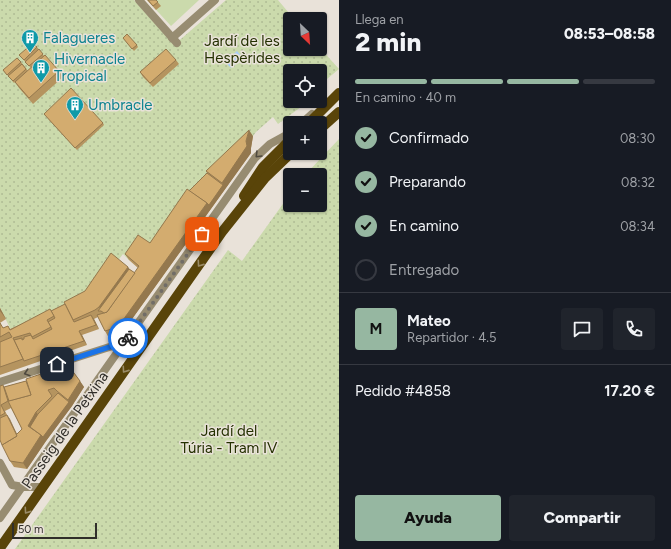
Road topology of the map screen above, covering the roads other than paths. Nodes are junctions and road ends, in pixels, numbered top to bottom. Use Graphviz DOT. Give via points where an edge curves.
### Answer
graph roads {
  1 [pos="139,0"];
  2 [pos="215,0"];
  3 [pos="339,93"];
  4 [pos="339,112"];
  5 [pos="311,116"];
  6 [pos="316,116"];
  7 [pos="327,123"];
  8 [pos="283,137"];
  9 [pos="283,147"];
  10 [pos="284,160"];
  11 [pos="222,232"];
  12 [pos="146,340"];
  13 [pos="125,342"];
  14 [pos="0,382"];
  15 [pos="0,463"];
  16 [pos="24,487"];
  17 [pos="43,488"];
  18 [pos="0,518"];
  19 [pos="0,548"];
  1 -- 2 [label="street" via="175,41"];
  3 -- 5 [label="street"];
  3 -- 6 [label="main road"];
  4 -- 7 [label="main road"];
  8 -- 13 [label="street, Passeig de la Petxina, one-way" via="270,144 255,158"];
  9 -- 11 [label="main road, Passeig de la Petxina" via="254,178"];
  10 -- 11 [label="main road, Passeig de la Petxina" via="265,178"];
  11 -- 12 [label="main road, Passeig de la Petxina, one-way"];
  12 -- 13 [label="street"];
  12 -- 17 [label="main road, Passeig de la Petxina, one-way"];
  13 -- 14 [label="street, one-way"];
  13 -- 16 [label="street, Passeig de la Petxina"];
  15 -- 16 [label="street" via="12,485"];
  16 -- 17 [label="street"];
  16 -- 18 [label="street, Passeig de la Petxina"];
  17 -- 19 [label="main road, Passeig de la Petxina, one-way"];
}
